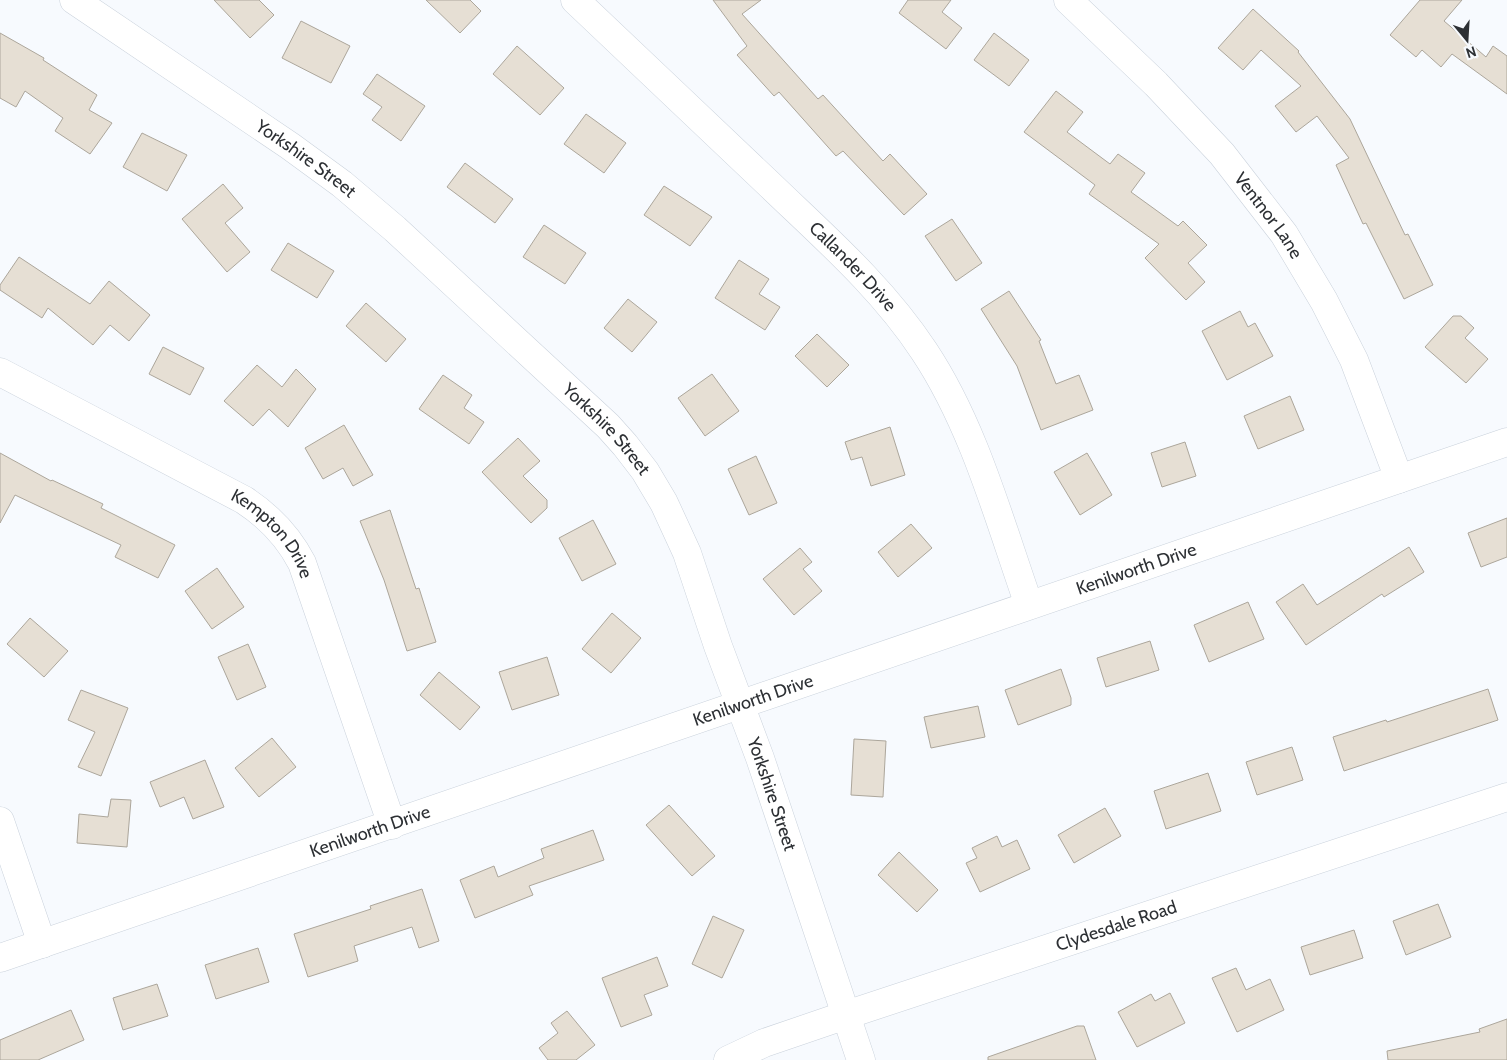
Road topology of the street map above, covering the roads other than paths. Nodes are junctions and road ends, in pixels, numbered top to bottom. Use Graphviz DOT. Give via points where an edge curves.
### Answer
graph roads {
  1 [pos="74,0"];
  2 [pos="575,0"];
  3 [pos="1068,0"];
  4 [pos="0,372"];
  5 [pos="1507,442"];
  6 [pos="1399,479"];
  7 [pos="1029,605"];
  8 [pos="740,706"];
  9 [pos="1507,797"];
  10 [pos="0,821"];
  11 [pos="392,825"];
  12 [pos="42,944"];
  13 [pos="0,958"];
  14 [pos="846,1015"];
  15 [pos="728,1060"];
  16 [pos="861,1060"];
  1 -- 8 [label="street, Yorkshire Street" via="342,184 395,229 625,444 664,503 687,553"];
  2 -- 7 [label="street, Callander Drive" via="844,255 890,304 925,352 959,414"];
  3 -- 6 [label="street, Ventnor Lane" via="1156,84 1222,154 1284,234 1324,300 1354,360"];
  4 -- 11 [label="street, Kempton Drive" via="244,500 278,526 302,562"];
  5 -- 6 [label="street, Kenilworth Drive"];
  6 -- 7 [label="street, Kenilworth Drive"];
  7 -- 8 [label="street, Kenilworth Drive"];
  8 -- 11 [label="street, Kenilworth Drive"];
  8 -- 14 [label="street, Yorkshire Street" via="764,767"];
  9 -- 14 [label="street, Clydesdale Road"];
  10 -- 12 [label="street"];
  11 -- 12 [label="street, Kenilworth Drive"];
  12 -- 13 [label="street, Kenilworth Drive"];
  14 -- 15 [label="street, Clydesdale Road" via="764,1043"];
  14 -- 16 [label="street, Yorkshire Street"];
}
